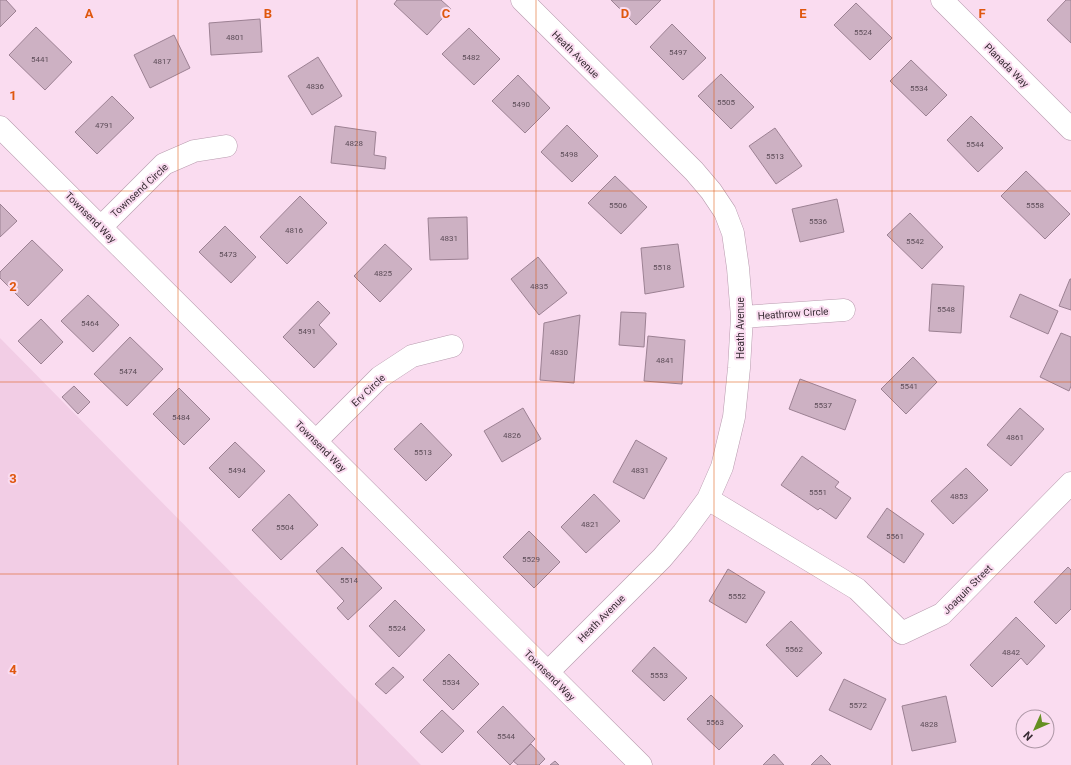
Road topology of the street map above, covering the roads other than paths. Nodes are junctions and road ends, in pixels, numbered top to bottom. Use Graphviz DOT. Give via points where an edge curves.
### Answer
graph roads {
  1 [pos="522,0"];
  2 [pos="942,0"];
  3 [pos="0,127"];
  4 [pos="1071,130"];
  5 [pos="226,146"];
  6 [pos="101,227"];
  7 [pos="844,310"];
  8 [pos="742,316"];
  9 [pos="452,346"];
  10 [pos="316,440"];
  11 [pos="1071,483"];
  12 [pos="708,499"];
  13 [pos="548,672"];
  14 [pos="641,765"];
  1 -- 8 [label="street, Heath Avenue" via="712,191 725,212 733,233"];
  2 -- 4 [label="street, Planada Way"];
  3 -- 6 [label="street, Townsend Way"];
  5 -- 6 [label="street, Townsend Circle" via="194,151 164,164"];
  6 -- 10 [label="street, Townsend Way"];
  7 -- 8 [label="street, Heathrow Circle"];
  8 -- 12 [label="street, Heath Avenue" via="734,417 722,467"];
  9 -- 10 [label="street, Erv Circle" via="412,356 380,377"];
  10 -- 13 [label="street, Townsend Way"];
  11 -- 12 [label="street, Joaquin Street" via="942,614 902,632 857,589"];
  12 -- 13 [label="street, Heath Avenue" via="662,558"];
  13 -- 14 [label="street, Townsend Way"];
}
